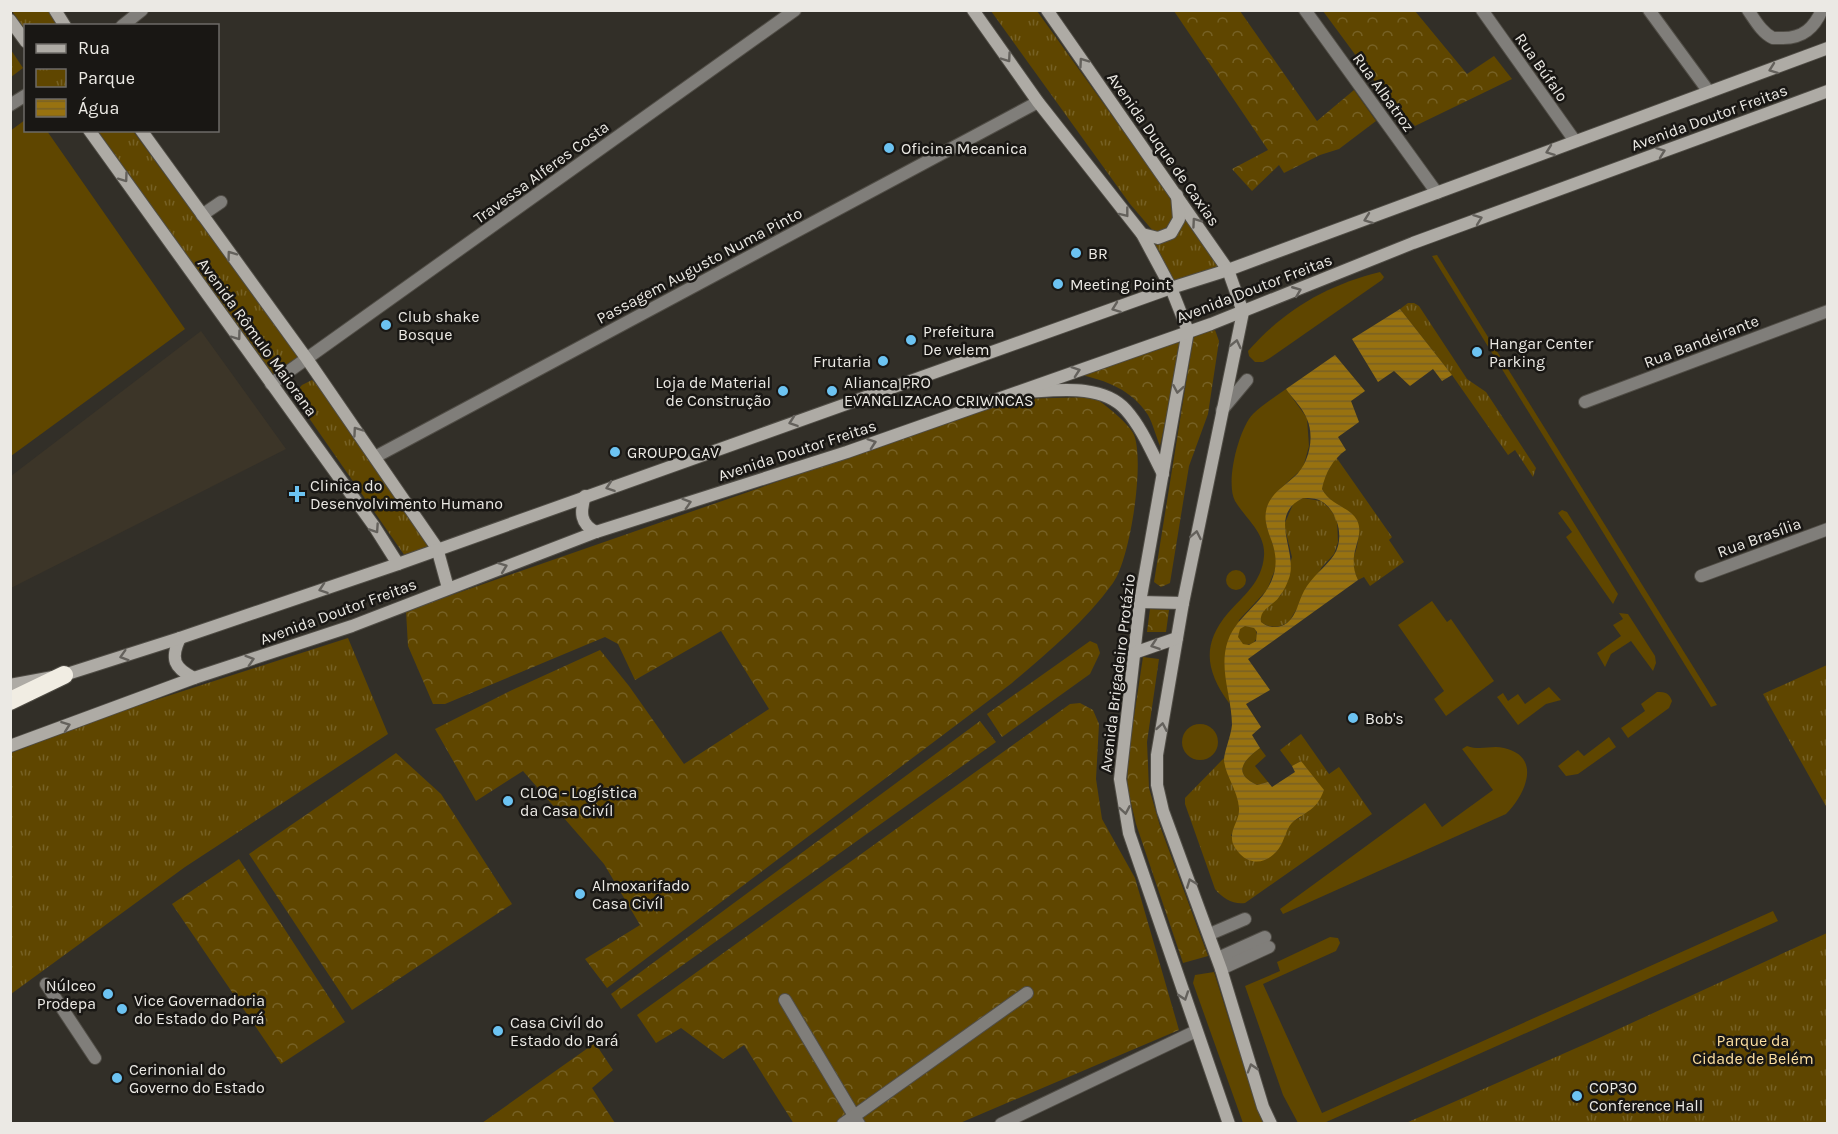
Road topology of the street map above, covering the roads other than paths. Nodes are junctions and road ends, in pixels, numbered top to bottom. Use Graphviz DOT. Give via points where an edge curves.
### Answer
graph roads {
  1 [pos="55,10"];
  2 [pos="142,10"];
  3 [pos="795,10"];
  4 [pos="973,10"];
  5 [pos="1047,10"];
  6 [pos="1305,10"];
  7 [pos="1482,10"];
  8 [pos="1649,10"];
  9 [pos="1748,10"];
  10 [pos="1822,10"];
  11 [pos="10,20"];
  12 [pos="64,24"];
  13 [pos="124,24"];
  14 [pos="24,39"];
  15 [pos="1827,48"];
  16 [pos="1827,91"];
  17 [pos="1709,92"];
  18 [pos="24,95"];
  19 [pos="1038,102"];
  20 [pos="10,105"];
  21 [pos="90,132"];
  22 [pos="142,132"];
  23 [pos="1575,141"];
  24 [pos="1437,193"];
  25 [pos="1177,195"];
  26 [pos="222,202"];
  27 [pos="202,215"];
  28 [pos="1142,234"];
  29 [pos="1228,270"];
  30 [pos="1171,288"];
  31 [pos="1827,311"];
  32 [pos="1243,312"];
  33 [pos="1188,332"];
  34 [pos="307,359"];
  35 [pos="1247,380"];
  36 [pos="271,384"];
  37 [pos="1015,393"];
  38 [pos="1585,402"];
  39 [pos="1221,411"];
  40 [pos="375,457"];
  41 [pos="1163,474"];
  42 [pos="585,496"];
  43 [pos="1827,529"];
  44 [pos="596,532"];
  45 [pos="437,549"];
  46 [pos="398,564"];
  47 [pos="1701,576"];
  48 [pos="448,588"];
  49 [pos="1140,602"];
  50 [pos="1183,603"];
  51 [pos="180,638"];
  52 [pos="1177,638"];
  53 [pos="1134,653"];
  54 [pos="59,677"];
  55 [pos="194,678"];
  56 [pos="10,685"];
  57 [pos="10,700"];
  58 [pos="10,746"];
  59 [pos="1245,919"];
  60 [pos="1210,934"];
  61 [pos="1267,942"];
  62 [pos="1220,963"];
  63 [pos="46,984"];
  64 [pos="1028,993"];
  65 [pos="785,1000"];
  66 [pos="1196,1031"];
  67 [pos="95,1059"];
  68 [pos="857,1119"];
  69 [pos="843,1124"];
  70 [pos="1000,1124"];
  71 [pos="1229,1124"];
  72 [pos="1271,1124"];
  1 -- 12 [label="main road"];
  2 -- 13 [label="street"];
  3 -- 34 [label="street, Travessa Alferes Costa"];
  4 -- 19 [label="main road, one-way"];
  25 -- 5 [label="main road, Avenida Duque de Caxias, one-way"];
  6 -- 24 [label="street, Rua Albatroz"];
  7 -- 23 [label="street, Rua Búfalo"];
  8 -- 17 [label="street"];
  9 -- 10 [label="street" via="1774,38 1791,38 1807,32"];
  11 -- 14 [label="main road"];
  15 -- 17 [label="main road, Avenida Doutor Freitas, one-way"];
  32 -- 16 [label="main road, Avenida Doutor Freitas, one-way" via="1413,243"];
  17 -- 23 [label="main road, Avenida Doutor Freitas"];
  18 -- 20 [label="street"];
  19 -- 28 [label="main road, one-way"];
  19 -- 40 [label="street, Passagem Augusto Numa Pinto"];
  21 -- 36 [label="main road, Avenida Rômulo Maiorana, one-way"];
  22 -- 27 [label="main road, Avenida Rômulo Maiorana"];
  23 -- 24 [label="main road, Avenida Doutor Freitas, one-way"];
  24 -- 29 [label="main road, Avenida Doutor Freitas, one-way"];
  25 -- 28 [label="main road" via="1179,219 1171,233 1158,238"];
  29 -- 25 [label="main road, Avenida Duque de Caxias, one-way"];
  26 -- 27 [label="street"];
  34 -- 27 [label="main road, Avenida Rômulo Maiorana, one-way"];
  28 -- 30 [label="main road"];
  29 -- 30 [label="main road, Avenida Doutor Freitas"];
  29 -- 32 [label="main road, Avenida Duque de Caxias"];
  30 -- 33 [label="main road"];
  30 -- 42 [label="main road, Avenida Doutor Freitas, one-way"];
  31 -- 38 [label="street, Rua Bandeirante"];
  32 -- 33 [label="main road, Avenida Doutor Freitas"];
  39 -- 32 [label="main road, one-way"];
  37 -- 33 [label="main road, Avenida Doutor Freitas, one-way"];
  33 -- 41 [label="main road, Avenida Brigadeiro Protázio, one-way"];
  34 -- 36 [label="street, Travessa Alferes Costa"];
  40 -- 34 [label="main road, Avenida Rômulo Maiorana, one-way"];
  35 -- 39 [label="street"];
  36 -- 46 [label="main road, Avenida Rômulo Maiorana, one-way"];
  37 -- 41 [label="main road" via="1082,391 1111,399 1137,423"];
  44 -- 37 [label="main road, Avenida Doutor Freitas, one-way" via="847,452"];
  50 -- 39 [label="main road, one-way"];
  40 -- 45 [label="main road, Avenida Rômulo Maiorana"];
  41 -- 49 [label="main road, Avenida Brigadeiro Protázio"];
  42 -- 44 [label="main road" via="582,519"];
  42 -- 45 [label="main road, Avenida Doutor Freitas"];
  43 -- 47 [label="street, Rua Brasília"];
  48 -- 44 [label="main road, Avenida Doutor Freitas, one-way"];
  45 -- 46 [label="main road, Avenida Doutor Freitas"];
  45 -- 48 [label="main road, Avenida Rômulo Maiorana"];
  46 -- 51 [label="main road, Avenida Doutor Freitas, one-way"];
  55 -- 48 [label="main road, Avenida Doutor Freitas, one-way" via="352,626"];
  49 -- 50 [label="main road"];
  49 -- 53 [label="main road, Avenida Brigadeiro Protázio"];
  50 -- 52 [label="main road"];
  51 -- 54 [label="main road, Avenida Doutor Freitas, one-way"];
  51 -- 55 [label="main road" via="174,653 177,666"];
  52 -- 53 [label="main road, one-way"];
  60 -- 52 [label="main road, one-way" via="1163,811 1157,785 1157,754"];
  53 -- 66 [label="main road, Avenida Brigadeiro Protázio, one-way" via="1120,778 1129,833"];
  54 -- 56 [label="main road, Avenida Doutor Freitas"];
  54 -- 57 [label="highway"];
  58 -- 55 [label="main road, Avenida Doutor Freitas, one-way"];
  59 -- 60 [label="street"];
  60 -- 62 [label="main road"];
  61 -- 62 [label="street"];
  72 -- 62 [label="main road, one-way"];
  63 -- 67 [label="street"];
  64 -- 68 [label="street"];
  65 -- 68 [label="street"];
  66 -- 70 [label="street"];
  66 -- 71 [label="main road, Avenida Brigadeiro Protázio"];
  68 -- 69 [label="street"];
}
